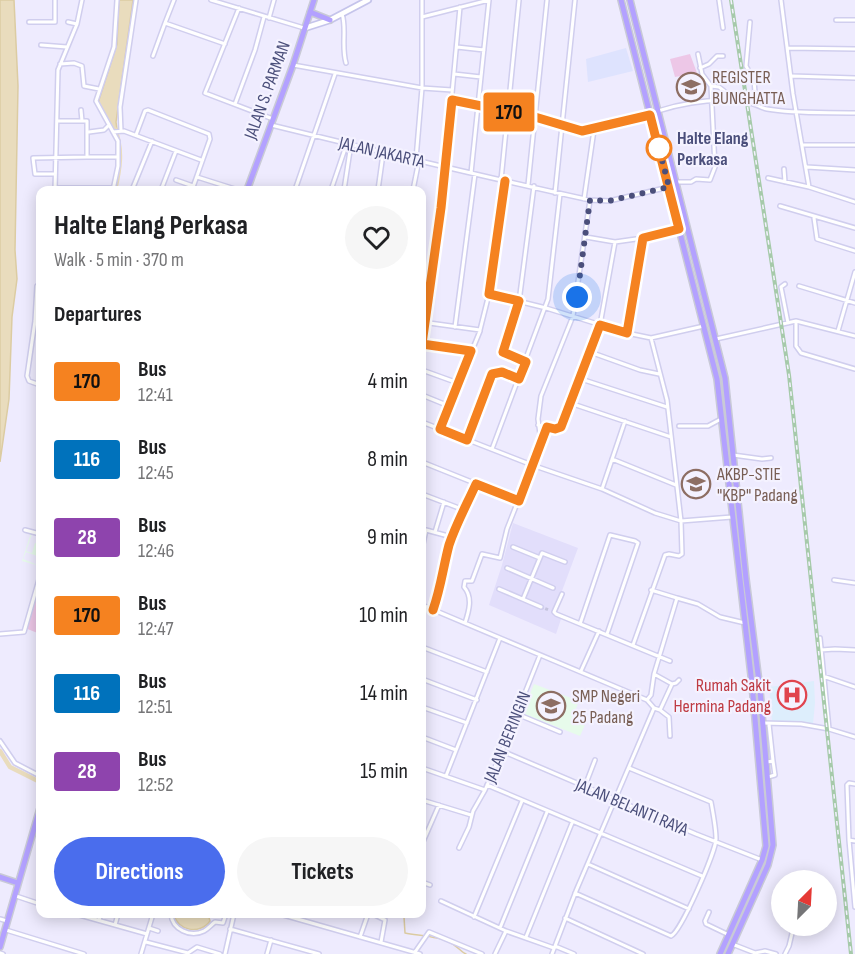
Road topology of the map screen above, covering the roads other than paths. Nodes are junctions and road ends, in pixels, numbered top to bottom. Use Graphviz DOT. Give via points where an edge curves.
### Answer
graph roads {
  1 [pos="55,0"];
  2 [pos="82,0"];
  3 [pos="117,0"];
  4 [pos="136,0"];
  5 [pos="174,0"];
  6 [pos="211,0"];
  7 [pos="274,0"];
  8 [pos="314,0"];
  9 [pos="368,0"];
  10 [pos="422,0"];
  11 [pos="489,0"];
  12 [pos="519,0"];
  13 [pos="547,0"];
  14 [pos="575,0"];
  15 [pos="621,0"];
  16 [pos="630,0"];
  17 [pos="719,0"];
  18 [pos="781,0"];
  19 [pos="460,7"];
  20 [pos="238,8"];
  21 [pos="310,12"];
  22 [pos="342,14"];
  23 [pos="267,17"];
  24 [pos="422,17"];
  25 [pos="330,20"];
  26 [pos="836,20"];
  27 [pos="855,20"];
  28 [pos="29,22"];
  29 [pos="68,22"];
  30 [pos="750,22"];
  31 [pos="165,23"];
  32 [pos="77,24"];
  33 [pos="305,28"];
  34 [pos="723,28"];
  35 [pos="225,44"];
  36 [pos="41,45"];
  37 [pos="67,46"];
  38 [pos="457,47"];
  39 [pos="789,48"];
  40 [pos="855,49"];
  41 [pos="484,50"];
  42 [pos="698,54"];
  43 [pos="153,56"];
  44 [pos="723,56"];
  45 [pos="346,63"];
  46 [pos="60,64"];
  47 [pos="292,65"];
  48 [pos="700,68"];
  49 [pos="335,74"];
  50 [pos="454,74"];
  51 [pos="792,76"];
  52 [pos="481,77"];
  53 [pos="855,78"];
  54 [pos="711,86"];
  55 [pos="422,88"];
  56 [pos="99,89"];
  57 [pos="452,90"];
  58 [pos="728,94"];
  59 [pos="452,100"];
  60 [pos="712,101"];
  61 [pos="235,104"];
  62 [pos="756,105"];
  63 [pos="478,106"];
  64 [pos="81,110"];
  65 [pos="658,111"];
  66 [pos="797,111"];
  67 [pos="507,112"];
  68 [pos="855,113"];
  69 [pos="650,115"];
  70 [pos="535,117"];
  71 [pos="58,121"];
  72 [pos="82,122"];
  73 [pos="272,122"];
  74 [pos="562,125"];
  75 [pos="108,126"];
  76 [pos="594,129"];
  77 [pos="119,131"];
  78 [pos="88,132"];
  79 [pos="112,132"];
  80 [pos="136,135"];
  81 [pos="315,136"];
  82 [pos="152,141"];
  83 [pos="349,144"];
  84 [pos="803,145"];
  85 [pos="855,145"];
  86 [pos="176,151"];
  87 [pos="383,154"];
  88 [pos="87,157"];
  89 [pos="56,158"];
  90 [pos="118,158"];
  91 [pos="201,160"];
  92 [pos="417,160"];
  93 [pos="445,167"];
  94 [pos="807,167"];
  95 [pos="784,169"];
  96 [pos="855,170"];
  97 [pos="473,173"];
  98 [pos="56,174"];
  99 [pos="197,177"];
  100 [pos="768,178"];
  101 [pos="176,180"];
  102 [pos="503,181"];
  103 [pos="677,182"];
  104 [pos="785,182"];
  105 [pos="528,185"];
  106 [pos="55,186"];
  107 [pos="114,186"];
  108 [pos="134,186"];
  109 [pos="163,186"];
  110 [pos="194,186"];
  111 [pos="225,186"];
  112 [pos="248,186"];
  113 [pos="296,186"];
  114 [pos="332,186"];
  115 [pos="344,186"];
  116 [pos="379,186"];
  117 [pos="414,186"];
  118 [pos="534,186"];
  119 [pos="669,187"];
  120 [pos="809,187"];
  121 [pos="555,193"];
  122 [pos="560,194"];
  123 [pos="584,199"];
  124 [pos="590,200"];
  125 [pos="855,202"];
  126 [pos="780,206"];
  127 [pos="683,208"];
  128 [pos="675,210"];
  129 [pos="814,217"];
  130 [pos="855,228"];
  131 [pos="679,229"];
  132 [pos="586,237"];
  133 [pos="643,238"];
  134 [pos="615,242"];
  135 [pos="855,251"];
  136 [pos="855,272"];
  137 [pos="785,284"];
  138 [pos="800,286"];
  139 [pos="489,294"];
  140 [pos="519,301"];
  141 [pos="846,301"];
  142 [pos="36,302"];
  143 [pos="426,303"];
  144 [pos="855,303"];
  145 [pos="546,308"];
  146 [pos="573,316"];
  147 [pos="796,321"];
  148 [pos="426,322"];
  149 [pos="788,322"];
  150 [pos="600,325"];
  151 [pos="704,326"];
  152 [pos="455,327"];
  153 [pos="480,330"];
  154 [pos="838,331"];
  155 [pos="627,333"];
  156 [pos="855,336"];
  157 [pos="651,338"];
  158 [pos="715,339"];
  159 [pos="426,345"];
  160 [pos="471,351"];
  161 [pos="590,352"];
  162 [pos="526,362"];
  163 [pos="855,369"];
  164 [pos="426,371"];
  165 [pos="659,374"];
  166 [pos="519,379"];
  167 [pos="580,379"];
  168 [pos="458,383"];
  169 [pos="36,384"];
  170 [pos="426,397"];
  171 [pos="570,403"];
  172 [pos="449,406"];
  173 [pos="668,407"];
  174 [pos="723,419"];
  175 [pos="625,421"];
  176 [pos="426,424"];
  177 [pos="538,425"];
  178 [pos="679,426"];
  179 [pos="547,427"];
  180 [pos="440,429"];
  181 [pos="671,437"];
  182 [pos="467,440"];
  183 [pos="541,441"];
  184 [pos="492,449"];
  185 [pos="733,455"];
  186 [pos="771,458"];
  187 [pos="612,459"];
  188 [pos="426,464"];
  189 [pos="532,465"];
  190 [pos="476,484"];
  191 [pos="676,485"];
  192 [pos="602,489"];
  193 [pos="426,495"];
  194 [pos="519,501"];
  195 [pos="444,502"];
  196 [pos="464,510"];
  197 [pos="733,517"];
  198 [pos="681,520"];
  199 [pos="25,530"];
  200 [pos="426,530"];
  201 [pos="435,532"];
  202 [pos="36,533"];
  203 [pos="452,537"];
  204 [pos="513,546"];
  205 [pos="540,558"];
  206 [pos="565,562"];
  207 [pos="507,568"];
  208 [pos="532,578"];
  209 [pos="743,579"];
  210 [pos="834,580"];
  211 [pos="855,583"];
  212 [pos="553,588"];
  213 [pos="499,589"];
  214 [pos="36,590"];
  215 [pos="651,590"];
  216 [pos="562,594"];
  217 [pos="677,598"];
  218 [pos="523,599"];
  219 [pos="746,599"];
  220 [pos="426,607"];
  221 [pos="541,607"];
  222 [pos="433,610"];
  223 [pos="549,610"];
  224 [pos="554,612"];
  225 [pos="465,623"];
  226 [pos="745,623"];
  227 [pos="580,624"];
  228 [pos="599,631"];
  229 [pos="0,634"];
  230 [pos="607,634"];
  231 [pos="501,638"];
  232 [pos="820,639"];
  233 [pos="633,645"];
  234 [pos="426,649"];
  235 [pos="821,650"];
  236 [pos="855,650"];
  237 [pos="540,655"];
  238 [pos="660,656"];
  239 [pos="670,661"];
  240 [pos="757,663"];
  241 [pos="750,664"];
  242 [pos="581,671"];
  243 [pos="487,672"];
  244 [pos="654,674"];
  245 [pos="823,676"];
  246 [pos="679,680"];
  247 [pos="426,681"];
  248 [pos="672,684"];
  249 [pos="855,687"];
  250 [pos="477,700"];
  251 [pos="647,700"];
  252 [pos="426,708"];
  253 [pos="654,708"];
  254 [pos="660,710"];
  255 [pos="517,714"];
  256 [pos="467,723"];
  257 [pos="766,723"];
  258 [pos="830,729"];
  259 [pos="560,732"];
  260 [pos="670,736"];
  261 [pos="855,737"];
  262 [pos="426,739"];
  263 [pos="0,741"];
  264 [pos="456,750"];
  265 [pos="502,751"];
  266 [pos="595,760"];
  267 [pos="629,768"];
  268 [pos="426,769"];
  269 [pos="36,774"];
  270 [pos="446,776"];
  271 [pos="855,784"];
  272 [pos="585,787"];
  273 [pos="486,788"];
  274 [pos="615,800"];
  275 [pos="426,801"];
  276 [pos="522,801"];
  277 [pos="439,805"];
  278 [pos="847,810"];
  279 [pos="855,811"];
  280 [pos="547,812"];
  281 [pos="472,815"];
  282 [pos="572,823"];
  283 [pos="36,828"];
  284 [pos="427,832"];
  285 [pos="601,834"];
  286 [pos="849,840"];
  287 [pos="716,841"];
  288 [pos="855,841"];
  289 [pos="459,848"];
  290 [pos="762,860"];
  291 [pos="588,864"];
  292 [pos="853,869"];
  293 [pos="702,876"];
  294 [pos="0,877"];
  295 [pos="18,883"];
  296 [pos="426,884"];
  297 [pos="430,885"];
  298 [pos="575,893"];
  299 [pos="14,896"];
  300 [pos="441,901"];
  301 [pos="36,903"];
  302 [pos="855,907"];
  303 [pos="689,909"];
  304 [pos="709,912"];
  305 [pos="474,917"];
  306 [pos="92,918"];
  307 [pos="117,918"];
  308 [pos="152,918"];
  309 [pos="172,918"];
  310 [pos="225,918"];
  311 [pos="233,918"];
  312 [pos="294,918"];
  313 [pos="367,918"];
  314 [pos="381,918"];
  315 [pos="565,918"];
  316 [pos="0,919"];
  317 [pos="99,920"];
  318 [pos="7,921"];
  319 [pos="115,925"];
  320 [pos="149,928"];
  321 [pos="500,928"];
  322 [pos="4,929"];
  323 [pos="230,929"];
  324 [pos="159,931"];
  325 [pos="506,931"];
  326 [pos="147,934"];
  327 [pos="729,935"];
  328 [pos="791,936"];
  329 [pos="360,937"];
  330 [pos="526,937"];
  331 [pos="271,940"];
  332 [pos="146,942"];
  333 [pos="381,942"];
  334 [pos="732,944"];
  335 [pos="0,947"];
  336 [pos="554,947"];
  337 [pos="417,953"];
  338 [pos="84,954"];
  339 [pos="141,954"];
  340 [pos="220,954"];
  341 [pos="225,954"];
  342 [pos="267,954"];
  343 [pos="319,954"];
  344 [pos="482,954"];
  345 [pos="495,954"];
  346 [pos="552,954"];
  347 [pos="574,954"];
  348 [pos="643,954"];
  349 [pos="721,954"];
  350 [pos="728,954"];
  351 [pos="776,954"];
  352 [pos="784,954"];
  1 -- 28 [label="street" via="55,22"];
  2 -- 32 [label="street"];
  3 -- 56 [label="street" via="114,47"];
  4 -- 77 [label="street"];
  5 -- 31 [label="street"];
  6 -- 20 [label="street"];
  7 -- 23 [label="street"];
  8 -- 21 [label="main road, JALAN S. PARMAN"];
  9 -- 22 [label="main road"];
  10 -- 24 [label="street"];
  11 -- 19 [label="street"];
  11 -- 41 [label="street"];
  12 -- 67 [label="street"];
  13 -- 70 [label="street"];
  14 -- 74 [label="street"];
  15 -- 69 [label="main road"];
  16 -- 65 [label="main road"];
  17 -- 34 [label="street"];
  18 -- 39 [label="street"];
  19 -- 24 [label="street"];
  19 -- 38 [label="street"];
  20 -- 23 [label="street"];
  20 -- 35 [label="street"];
  21 -- 25 [label="main road"];
  21 -- 33 [label="main road, JALAN S. PARMAN"];
  22 -- 25 [label="main road"];
  22 -- 45 [label="street"];
  23 -- 33 [label="street"];
  23 -- 61 [label="street"];
  24 -- 55 [label="street"];
  25 -- 33 [label="main road"];
  26 -- 27 [label="street"];
  29 -- 32 [label="street"];
  30 -- 62 [label="street" via="746,66 754,80"];
  31 -- 35 [label="street"];
  31 -- 43 [label="street"];
  32 -- 37 [label="street"];
  33 -- 47 [label="main road, JALAN S. PARMAN"];
  35 -- 61 [label="street, JALAN JAKARTA" via="206,93"];
  36 -- 37 [label="street"];
  37 -- 46 [label="street"];
  38 -- 41 [label="street"];
  38 -- 50 [label="street"];
  39 -- 40 [label="street"];
  39 -- 51 [label="street"];
  41 -- 52 [label="street"];
  42 -- 48 [label="street"];
  44 -- 48 [label="street"];
  46 -- 56 [label="street" via="82,66 84,86"];
  46 -- 71 [label="street"];
  47 -- 49 [label="street"];
  47 -- 73 [label="main road, JALAN S. PARMAN"];
  48 -- 54 [label="street"];
  49 -- 55 [label="street"];
  49 -- 81 [label="street"];
  50 -- 52 [label="street"];
  50 -- 57 [label="street"];
  51 -- 53 [label="street"];
  51 -- 66 [label="street"];
  52 -- 63 [label="street"];
  54 -- 58 [label="street"];
  54 -- 60 [label="street"];
  55 -- 57 [label="street"];
  55 -- 92 [label="street"];
  56 -- 75 [label="street" via="96,104"];
  57 -- 59 [label="street"];
  59 -- 63 [label="street"];
  59 -- 93 [label="street"];
  60 -- 62 [label="street"];
  60 -- 65 [label="street"];
  60 -- 103 [label="street" via="715,157 711,179"];
  61 -- 73 [label="street, JALAN JAKARTA"];
  62 -- 66 [label="street"];
  63 -- 67 [label="street"];
  63 -- 97 [label="street"];
  64 -- 72 [label="street"];
  65 -- 103 [label="main road"];
  66 -- 68 [label="street"];
  66 -- 84 [label="street"];
  67 -- 70 [label="street"];
  67 -- 102 [label="street"];
  69 -- 76 [label="street"];
  69 -- 119 [label="main road"];
  70 -- 74 [label="street"];
  70 -- 105 [label="street"];
  71 -- 72 [label="street"];
  71 -- 89 [label="street"];
  72 -- 78 [label="street" via="87,121"];
  73 -- 81 [label="street, JALAN JAKARTA"];
  73 -- 112 [label="main road, JALAN S. PARMAN"];
  74 -- 76 [label="street" via="582,131"];
  74 -- 121 [label="street"];
  75 -- 78 [label="street"];
  75 -- 79 [label="street"];
  76 -- 123 [label="street"];
  77 -- 79 [label="street"];
  77 -- 80 [label="street"];
  78 -- 88 [label="street"];
  79 -- 90 [label="street" via="118,141"];
  80 -- 82 [label="street"];
  80 -- 91 [label="street" via="148,110 209,134"];
  81 -- 83 [label="street, JALAN JAKARTA"];
  81 -- 113 [label="street"];
  82 -- 86 [label="street"];
  82 -- 108 [label="street"];
  83 -- 87 [label="street, JALAN JAKARTA"];
  83 -- 114 [label="street"];
  83 -- 115 [label="street"];
  84 -- 85 [label="street"];
  84 -- 94 [label="street"];
  86 -- 91 [label="street"];
  86 -- 109 [label="street"];
  87 -- 92 [label="street, JALAN JAKARTA"];
  87 -- 116 [label="street"];
  88 -- 89 [label="street"];
  88 -- 90 [label="street"];
  89 -- 98 [label="street"];
  89 -- 98 [label="street" via="33,158 35,174"];
  90 -- 107 [label="street"];
  91 -- 99 [label="street"];
  92 -- 93 [label="street, JALAN JAKARTA"];
  92 -- 117 [label="street"];
  93 -- 97 [label="street, JALAN JAKARTA"];
  93 -- 143 [label="street"];
  94 -- 96 [label="street"];
  94 -- 120 [label="street"];
  95 -- 104 [label="street"];
  97 -- 102 [label="street, JALAN JAKARTA"];
  97 -- 152 [label="street"];
  98 -- 106 [label="street"];
  99 -- 110 [label="street"];
  99 -- 111 [label="street"];
  100 -- 104 [label="street"];
  101 -- 110 [label="street"];
  102 -- 105 [label="street, JALAN JAKARTA"];
  102 -- 139 [label="street"];
  103 -- 127 [label="main road"];
  104 -- 120 [label="street"];
  105 -- 118 [label="street, JALAN JAKARTA"];
  118 -- 121 [label="street, JALAN JAKARTA"];
  118 -- 140 [label="street"];
  119 -- 124 [label="street, JALAN JAKARTA" via="609,201"];
  119 -- 128 [label="main road"];
  120 -- 125 [label="street"];
  121 -- 122 [label="street, JALAN JAKARTA"];
  122 -- 123 [label="street, JALAN JAKARTA"];
  122 -- 145 [label="street"];
  123 -- 124 [label="street, JALAN JAKARTA"];
  124 -- 132 [label="street"];
  126 -- 129 [label="street"];
  127 -- 128 [label="main road"];
  127 -- 158 [label="main road"];
  128 -- 131 [label="main road"];
  129 -- 130 [label="street"];
  129 -- 135 [label="street" via="818,239"];
  131 -- 133 [label="street"];
  131 -- 151 [label="main road"];
  132 -- 134 [label="street"];
  132 -- 146 [label="street"];
  133 -- 134 [label="street"];
  133 -- 155 [label="street"];
  134 -- 150 [label="street"];
  136 -- 141 [label="street"];
  137 -- 149 [label="street" via="781,287"];
  138 -- 141 [label="street"];
  139 -- 140 [label="street"];
  139 -- 153 [label="street"];
  140 -- 145 [label="street"];
  140 -- 162 [label="street" via="503,352"];
  141 -- 144 [label="street"];
  141 -- 154 [label="street"];
  142 -- 169 [label="street" via="27,376"];
  145 -- 146 [label="street"];
  145 -- 162 [label="street"];
  146 -- 150 [label="street"];
  146 -- 177 [label="street" via="541,396"];
  147 -- 149 [label="street"];
  147 -- 154 [label="street"];
  147 -- 163 [label="street" via="796,346 801,353"];
  148 -- 152 [label="street"];
  149 -- 158 [label="street"];
  150 -- 155 [label="street"];
  150 -- 161 [label="street"];
  151 -- 157 [label="street"];
  151 -- 174 [label="main road"];
  152 -- 153 [label="street"];
  153 -- 160 [label="street"];
  154 -- 156 [label="street"];
  155 -- 157 [label="street"];
  157 -- 165 [label="street"];
  158 -- 185 [label="main road" via="725,378"];
  159 -- 160 [label="street"];
  160 -- 168 [label="street"];
  161 -- 165 [label="street"];
  161 -- 167 [label="street"];
  162 -- 166 [label="street"];
  164 -- 168 [label="street"];
  165 -- 173 [label="street"];
  166 -- 182 [label="street" via="502,372 492,374"];
  166 -- 184 [label="street"];
  167 -- 171 [label="street"];
  167 -- 173 [label="street"];
  168 -- 172 [label="street"];
  170 -- 172 [label="street"];
  171 -- 175 [label="street"];
  171 -- 179 [label="street" via="560,429"];
  172 -- 180 [label="street"];
  173 -- 181 [label="street"];
  174 -- 178 [label="street" via="708,426"];
  174 -- 197 [label="main road"];
  175 -- 181 [label="street"];
  175 -- 187 [label="street"];
  176 -- 180 [label="street"];
  177 -- 179 [label="street"];
  177 -- 183 [label="street"];
  179 -- 183 [label="street"];
  180 -- 182 [label="street"];
  181 -- 191 [label="street"];
  182 -- 184 [label="street"];
  183 -- 189 [label="street"];
  184 -- 189 [label="street"];
  185 -- 186 [label="street"];
  185 -- 209 [label="main road"];
  187 -- 191 [label="street"];
  187 -- 192 [label="street"];
  188 -- 190 [label="street"];
  189 -- 192 [label="street"];
  189 -- 194 [label="street"];
  190 -- 194 [label="street"];
  190 -- 196 [label="street"];
  191 -- 198 [label="street"];
  192 -- 198 [label="street"];
  193 -- 195 [label="street"];
  194 -- 225 [label="street" via="500,558 482,554 472,581 465,581 471,605"];
  195 -- 196 [label="street"];
  195 -- 201 [label="street"];
  196 -- 203 [label="street"];
  197 -- 198 [label="street"];
  197 -- 209 [label="main road"];
  198 -- 215 [label="street" via="682,554 665,555"];
  199 -- 202 [label="street"];
  200 -- 201 [label="street"];
  201 -- 203 [label="street"];
  203 -- 222 [label="street"];
  204 -- 205 [label="street"];
  205 -- 206 [label="street" via="543,553"];
  205 -- 208 [label="street"];
  207 -- 208 [label="street"];
  208 -- 212 [label="street"];
  208 -- 218 [label="street"];
  209 -- 219 [label="main road"];
  210 -- 211 [label="street"];
  213 -- 218 [label="street"];
  214 -- 229 [label="street" via="24,632"];
  215 -- 217 [label="street"];
  215 -- 233 [label="street"];
  216 -- 224 [label="street"];
  217 -- 226 [label="street"];
  217 -- 238 [label="street"];
  218 -- 221 [label="street"];
  219 -- 226 [label="main road"];
  219 -- 240 [label="main road"];
  220 -- 222 [label="street"];
  222 -- 225 [label="street"];
  223 -- 224 [label="street"];
  224 -- 227 [label="street"];
  225 -- 231 [label="street"];
  226 -- 241 [label="main road"];
  227 -- 228 [label="street"];
  227 -- 230 [label="street" via="610,535 635,541 638,543"];
  228 -- 230 [label="street"];
  228 -- 242 [label="street"];
  230 -- 233 [label="street"];
  231 -- 237 [label="street"];
  231 -- 243 [label="street"];
  232 -- 235 [label="street"];
  233 -- 238 [label="street"];
  234 -- 243 [label="street"];
  235 -- 236 [label="street"];
  235 -- 245 [label="street"];
  237 -- 242 [label="street"];
  237 -- 255 [label="street, JALAN BERINGIN"];
  238 -- 239 [label="street"];
  238 -- 244 [label="street"];
  240 -- 241 [label="main road"];
  240 -- 257 [label="main road"];
  241 -- 290 [label="main road" via="767,838"];
  242 -- 251 [label="street"];
  243 -- 250 [label="street"];
  244 -- 248 [label="street"];
  244 -- 251 [label="street"];
  245 -- 249 [label="street"];
  245 -- 258 [label="street"];
  246 -- 248 [label="street"];
  247 -- 250 [label="street"];
  248 -- 254 [label="street"];
  250 -- 256 [label="street"];
  251 -- 253 [label="street"];
  252 -- 256 [label="street"];
  253 -- 254 [label="street"];
  253 -- 267 [label="street"];
  254 -- 260 [label="street" via="669,717"];
  255 -- 259 [label="street"];
  255 -- 265 [label="street, JALAN BERINGIN"];
  256 -- 264 [label="street"];
  257 -- 258 [label="street"];
  257 -- 334 [label="main road" via="773,845 768,865"];
  258 -- 261 [label="street"];
  262 -- 264 [label="street"];
  263 -- 269 [label="street" via="15,763"];
  264 -- 270 [label="street"];
  265 -- 272 [label="street, JALAN BELANTI RAYA"];
  265 -- 273 [label="street, JALAN BERINGIN"];
  266 -- 272 [label="street"];
  267 -- 274 [label="street"];
  267 -- 287 [label="street" via="711,802"];
  268 -- 270 [label="street, JALAN BERINGIN"];
  270 -- 273 [label="street, JALAN BERINGIN"];
  271 -- 278 [label="street" via="847,785"];
  272 -- 274 [label="street, JALAN BELANTI RAYA"];
  273 -- 276 [label="street"];
  273 -- 281 [label="street"];
  274 -- 285 [label="street"];
  274 -- 287 [label="street, JALAN BELANTI RAYA"];
  275 -- 277 [label="street"];
  276 -- 280 [label="street"];
  276 -- 305 [label="street"];
  277 -- 281 [label="street"];
  277 -- 284 [label="street"];
  278 -- 279 [label="street"];
  278 -- 286 [label="street"];
  280 -- 282 [label="street"];
  280 -- 321 [label="street"];
  281 -- 289 [label="street"];
  282 -- 285 [label="street"];
  282 -- 330 [label="street"];
  283 -- 295 [label="main road"];
  285 -- 291 [label="street"];
  285 -- 293 [label="street"];
  286 -- 288 [label="street"];
  286 -- 292 [label="street"];
  287 -- 290 [label="street, JALAN BELANTI RAYA"];
  287 -- 293 [label="street"];
  290 -- 327 [label="main road"];
  291 -- 298 [label="street"];
  291 -- 303 [label="street"];
  292 -- 302 [label="street"];
  293 -- 303 [label="street"];
  294 -- 295 [label="main road"];
  295 -- 299 [label="main road"];
  296 -- 297 [label="street"];
  298 -- 303 [label="street" via="671,936 678,932"];
  298 -- 315 [label="street"];
  299 -- 301 [label="street"];
  299 -- 318 [label="main road"];
  300 -- 305 [label="street"];
  304 -- 327 [label="street" via="706,924"];
  305 -- 321 [label="street"];
  306 -- 317 [label="street"];
  307 -- 319 [label="street"];
  308 -- 320 [label="street"];
  309 -- 310 [label="street" via="178,928 195,934 207,930 214,922 223,923"];
  311 -- 323 [label="street"];
  312 -- 329 [label="street"];
  313 -- 329 [label="street"];
  314 -- 333 [label="street" via="385,920"];
  315 -- 336 [label="street"];
  315 -- 348 [label="street"];
  316 -- 318 [label="street"];
  317 -- 319 [label="street"];
  318 -- 322 [label="main road"];
  319 -- 326 [label="street"];
  320 -- 324 [label="street"];
  320 -- 326 [label="street"];
  321 -- 325 [label="street"];
  322 -- 335 [label="main road"];
  322 -- 338 [label="street"];
  323 -- 331 [label="street"];
  323 -- 341 [label="street"];
  325 -- 330 [label="street"];
  325 -- 345 [label="street"];
  326 -- 332 [label="street"];
  327 -- 349 [label="main road"];
  328 -- 352 [label="street"];
  329 -- 333 [label="street"];
  330 -- 336 [label="street"];
  331 -- 342 [label="street"];
  331 -- 343 [label="street"];
  332 -- 339 [label="street"];
  332 -- 340 [label="street" via="186,952 198,947"];
  333 -- 337 [label="street"];
  334 -- 350 [label="main road"];
  334 -- 351 [label="street" via="755,953"];
  336 -- 346 [label="street"];
  336 -- 347 [label="street"];
  337 -- 344 [label="street" via="424,937 432,933"];
}
